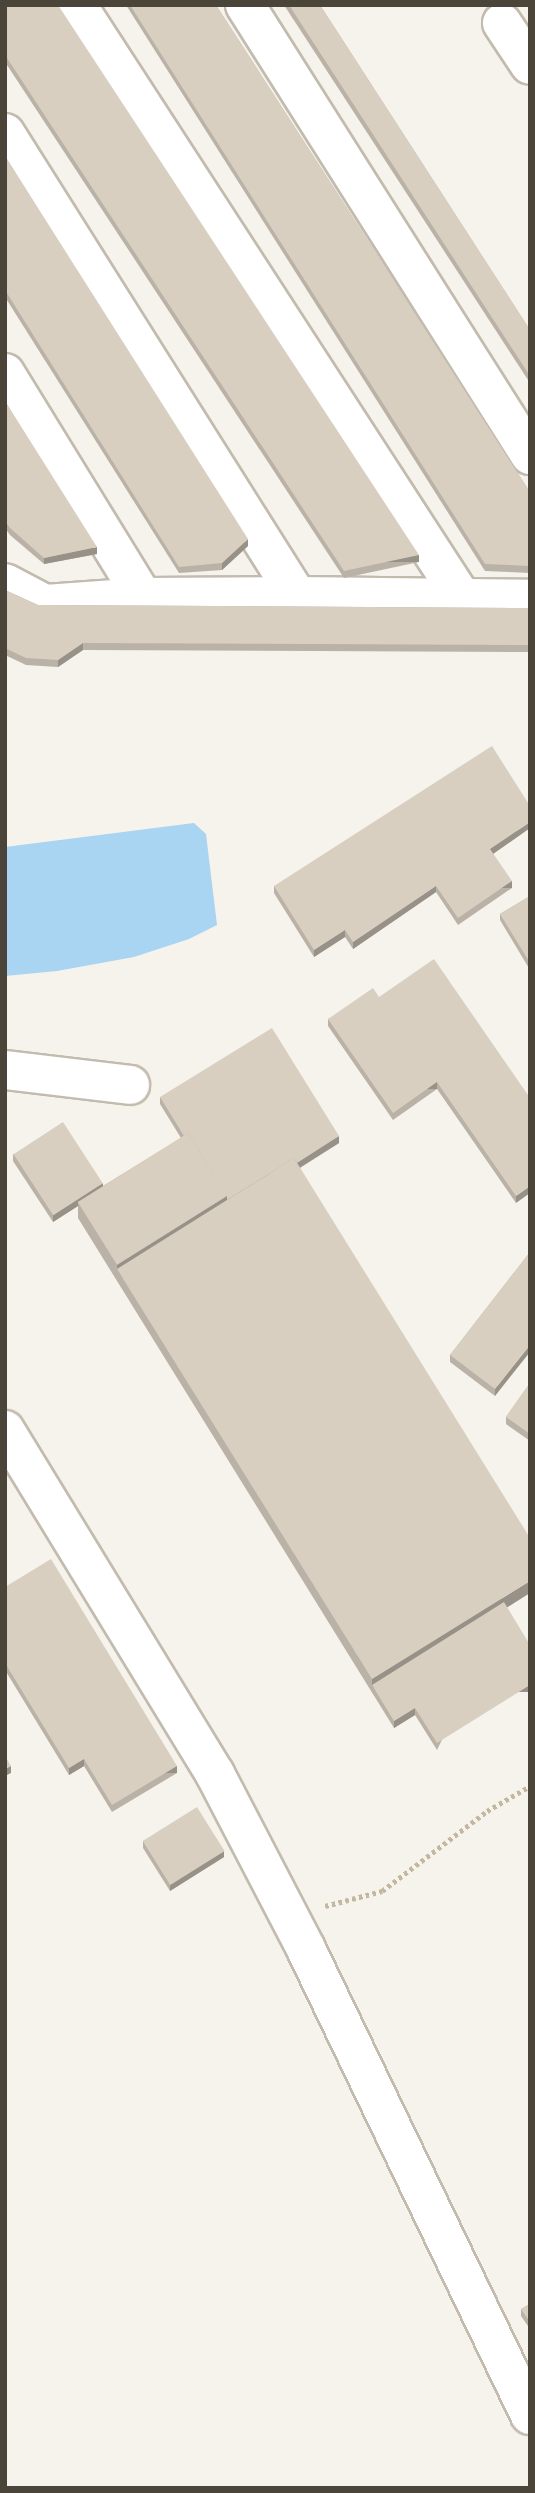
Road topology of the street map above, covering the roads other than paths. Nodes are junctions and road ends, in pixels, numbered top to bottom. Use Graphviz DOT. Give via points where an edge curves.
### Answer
graph roads {
  1 [pos="78,5"];
  2 [pos="245,5"];
  3 [pos="502,23"];
  4 [pos="530,65"];
  5 [pos="5,133"];
  6 [pos="5,373"];
  7 [pos="530,455"];
  8 [pos="5,583"];
  9 [pos="297,596"];
  10 [pos="143,597"];
  11 [pos="461,598"];
  12 [pos="530,599"];
  13 [pos="5,1070"];
  14 [pos="130,1085"];
  15 [pos="5,1430"];
  16 [pos="530,2415"];
  1 -- 11 [label="lane"];
  2 -- 7 [label="lane"];
  3 -- 4 [label="lane"];
  5 -- 9 [label="lane"];
  6 -- 10 [label="lane"];
  8 -- 10 [label="lane" via="45,604"];
  9 -- 10 [label="lane"];
  9 -- 11 [label="lane"];
  11 -- 12 [label="lane"];
  13 -- 14 [label="lane"];
  15 -- 16 [label="lane" via="215,1774 288,1914"];
}
